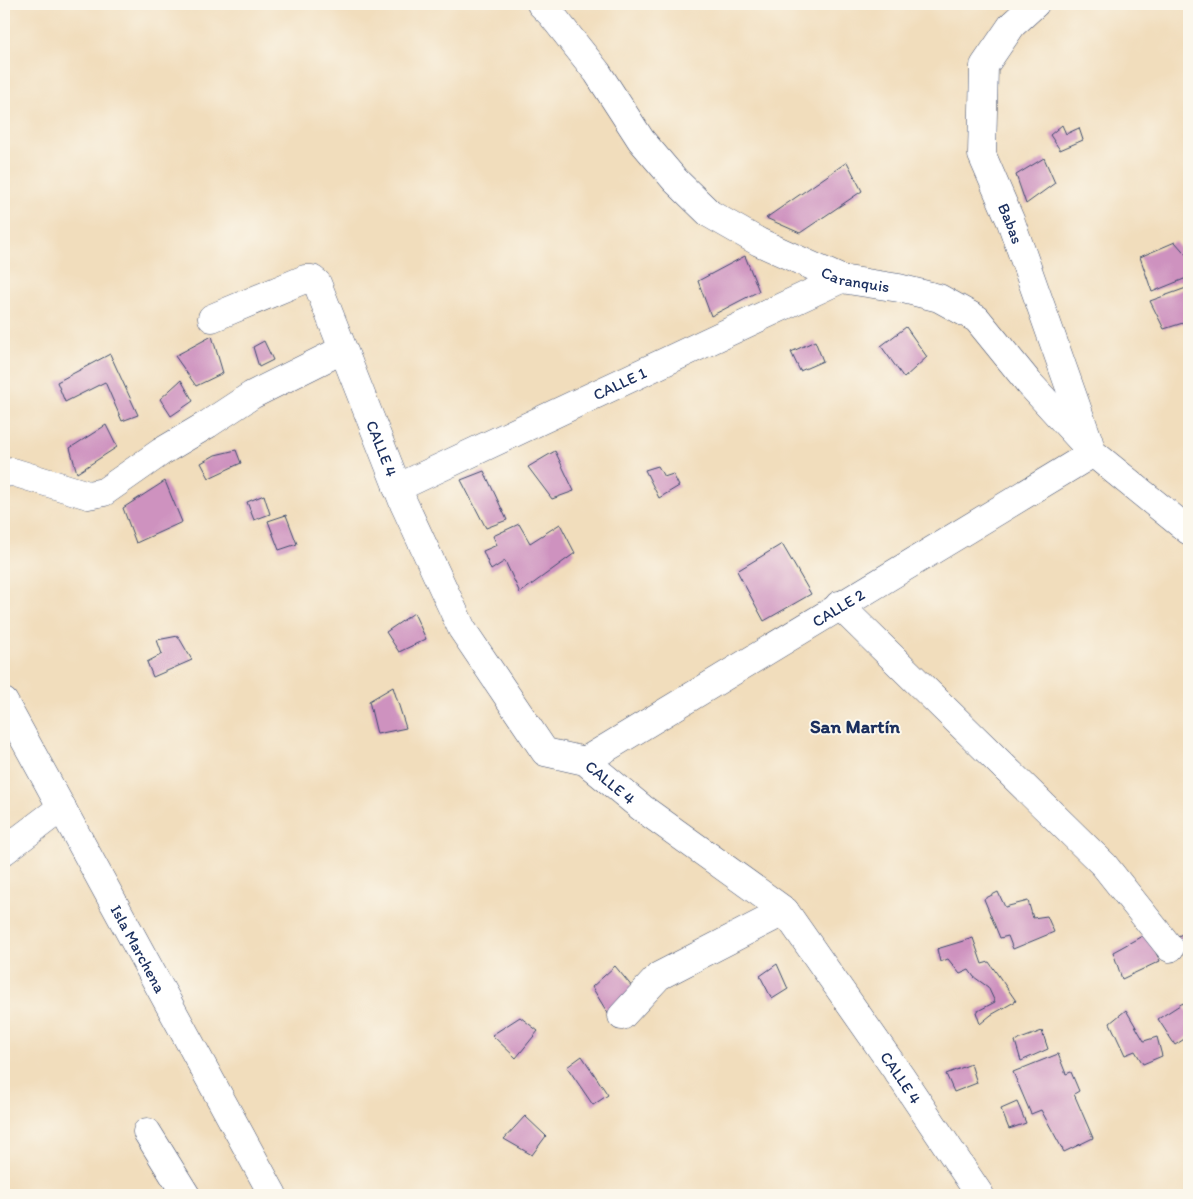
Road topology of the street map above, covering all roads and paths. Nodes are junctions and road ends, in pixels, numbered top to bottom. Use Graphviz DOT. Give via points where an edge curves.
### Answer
graph roads {
  1 [pos="541,4"];
  2 [pos="1035,4"];
  3 [pos="841,279"];
  4 [pos="212,318"];
  5 [pos="342,350"];
  6 [pos="1093,453"];
  7 [pos="4,473"];
  8 [pos="398,488"];
  9 [pos="1189,531"];
  10 [pos="839,606"];
  11 [pos="4,702"];
  12 [pos="585,761"];
  13 [pos="62,807"];
  14 [pos="4,851"];
  15 [pos="785,911"];
  16 [pos="1170,948"];
  17 [pos="622,1016"];
  18 [pos="147,1132"];
  19 [pos="270,1194"];
  20 [pos="186,1195"];
  21 [pos="980,1195"];
  1 -- 3 [label="street, Caranquis" via="597,72 640,140 710,214 759,242"];
  2 -- 6 [label="street, Babas" via="1012,25 984,66 982,155 1011,222"];
  3 -- 6 [label="street, Caranquis" via="939,298 977,319 1029,383"];
  3 -- 8 [label="street, CALLE 1"];
  4 -- 5 [label="street, CALLE 4" via="305,279 312,279 320,290"];
  5 -- 7 [label="street" via="252,395 104,492 88,495 13,472"];
  5 -- 8 [label="street, CALLE 4"];
  6 -- 9 [label="street, Caranquis"];
  6 -- 10 [label="street, CALLE 2"];
  8 -- 12 [label="street, CALLE 4" via="462,629 545,752"];
  10 -- 12 [label="street, CALLE 2"];
  10 -- 16 [label="street" via="1104,865"];
  11 -- 13 [label="street, Isla Marchena"];
  12 -- 15 [label="street, CALLE 4" via="642,808"];
  13 -- 14 [label="street"];
  13 -- 19 [label="street, Isla Marchena"];
  15 -- 17 [label="street" via="659,976"];
  15 -- 21 [label="street, CALLE 4"];
  18 -- 20 [label="street"];
}
